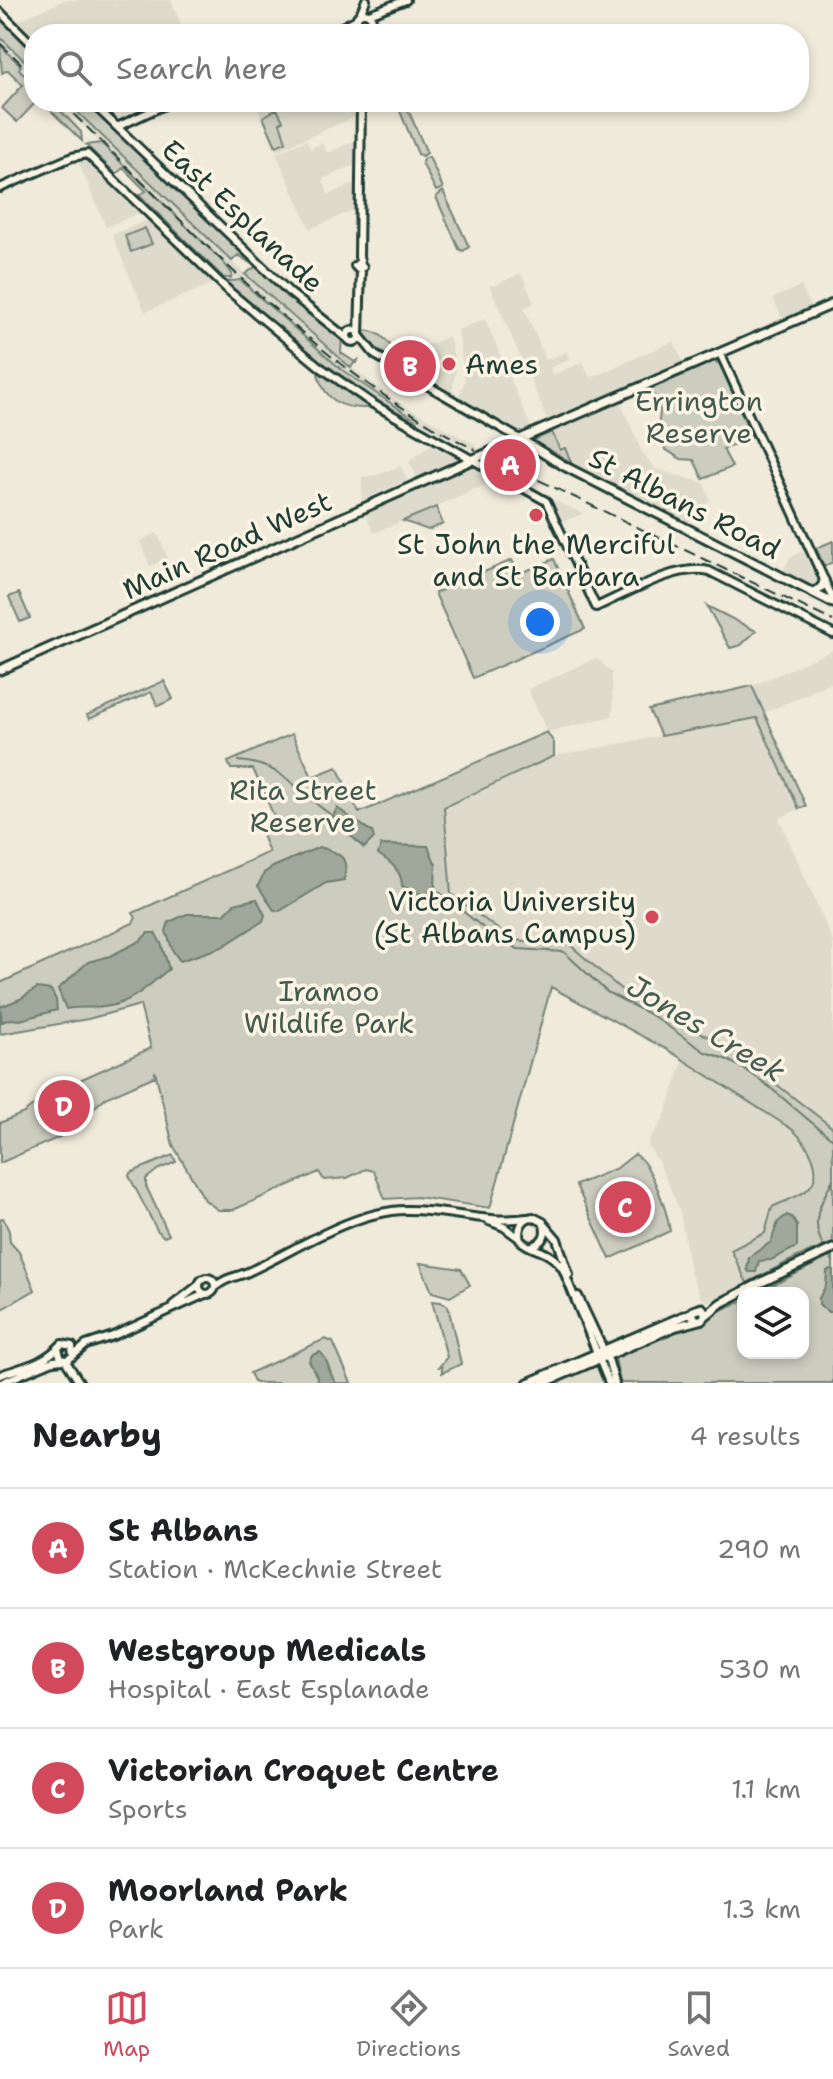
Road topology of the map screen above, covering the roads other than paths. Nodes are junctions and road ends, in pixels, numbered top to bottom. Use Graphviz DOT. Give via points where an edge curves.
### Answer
graph roads {
  1 [pos="406,0"];
  2 [pos="366,1"];
  3 [pos="0,12"];
  4 [pos="363,23"];
  5 [pos="24,36"];
  6 [pos="101,112"];
  7 [pos="149,112"];
  8 [pos="361,112"];
  9 [pos="117,127"];
  10 [pos="0,188"];
  11 [pos="833,304"];
  12 [pos="354,335"];
  13 [pos="720,353"];
  14 [pos="520,439"];
  15 [pos="473,459"];
  16 [pos="824,580"];
  17 [pos="811,592"];
  18 [pos="832,603"];
  19 [pos="833,634"];
  20 [pos="0,670"];
  21 [pos="527,1218"];
  22 [pos="486,1220"];
  23 [pos="545,1225"];
  24 [pos="519,1238"];
  25 [pos="532,1246"];
  26 [pos="833,1249"];
  27 [pos="255,1267"];
  28 [pos="211,1279"];
  29 [pos="199,1284"];
  30 [pos="215,1287"];
  31 [pos="205,1294"];
  32 [pos="168,1310"];
  33 [pos="120,1332"];
  34 [pos="69,1344"];
  35 [pos="58,1349"];
  36 [pos="602,1355"];
  37 [pos="73,1356"];
  38 [pos="64,1360"];
  39 [pos="75,1374"];
  40 [pos="0,1375"];
  41 [pos="1,1383"];
  42 [pos="80,1383"];
  43 [pos="528,1383"];
  44 [pos="543,1383"];
  45 [pos="612,1383"];
  1 -- 4 [label="street"];
  2 -- 4 [label="street"];
  3 -- 5 [label="street"];
  6 -- 9 [label="street, East Esplanade"];
  7 -- 9 [label="street"];
  8 -- 12 [label="street" via="359,314"];
  9 -- 12 [label="street, East Esplanade" via="271,276 332,326"];
  10 -- 15 [label="street" via="86,153 285,340 373,404"];
  11 -- 13 [label="main road, Main Road West"];
  12 -- 14 [label="street" via="400,371"];
  13 -- 14 [label="main road, Main Road West"];
  13 -- 16 [label="street"];
  14 -- 15 [label="main road, Main Road West"];
  14 -- 17 [label="main road, St Albans Road"];
  15 -- 19 [label="street" via="546,501 596,607 677,572 700,569"];
  15 -- 20 [label="main road, Main Road West"];
  16 -- 17 [label="main road"];
  16 -- 18 [label="street"];
  17 -- 18 [label="main road, St Albans Road"];
  21 -- 22 [label="street"];
  21 -- 23 [label="street" via="539,1218"];
  21 -- 24 [label="street"];
  22 -- 24 [label="street"];
  22 -- 27 [label="street" via="411,1209 378,1212"];
  23 -- 25 [label="street" via="544,1237"];
  23 -- 36 [label="street" via="560,1245"];
  24 -- 25 [label="street"];
  25 -- 36 [label="street" via="550,1254 563,1269"];
  26 -- 36 [label="main road"];
  27 -- 28 [label="street"];
  27 -- 30 [label="street"];
  28 -- 29 [label="street"];
  28 -- 30 [label="street"];
  29 -- 31 [label="street"];
  29 -- 32 [label="street"];
  30 -- 31 [label="street"];
  31 -- 32 [label="street"];
  32 -- 33 [label="street"];
  33 -- 34 [label="street"];
  33 -- 37 [label="street"];
  34 -- 35 [label="street"];
  34 -- 37 [label="street"];
  35 -- 38 [label="street"];
  35 -- 40 [label="street" via="48,1359"];
  36 -- 43 [label="main road"];
  36 -- 44 [label="main road"];
  36 -- 45 [label="street"];
  37 -- 38 [label="street"];
  37 -- 39 [label="street"];
  38 -- 39 [label="street"];
  38 -- 41 [label="street"];
  39 -- 42 [label="street"];
}
